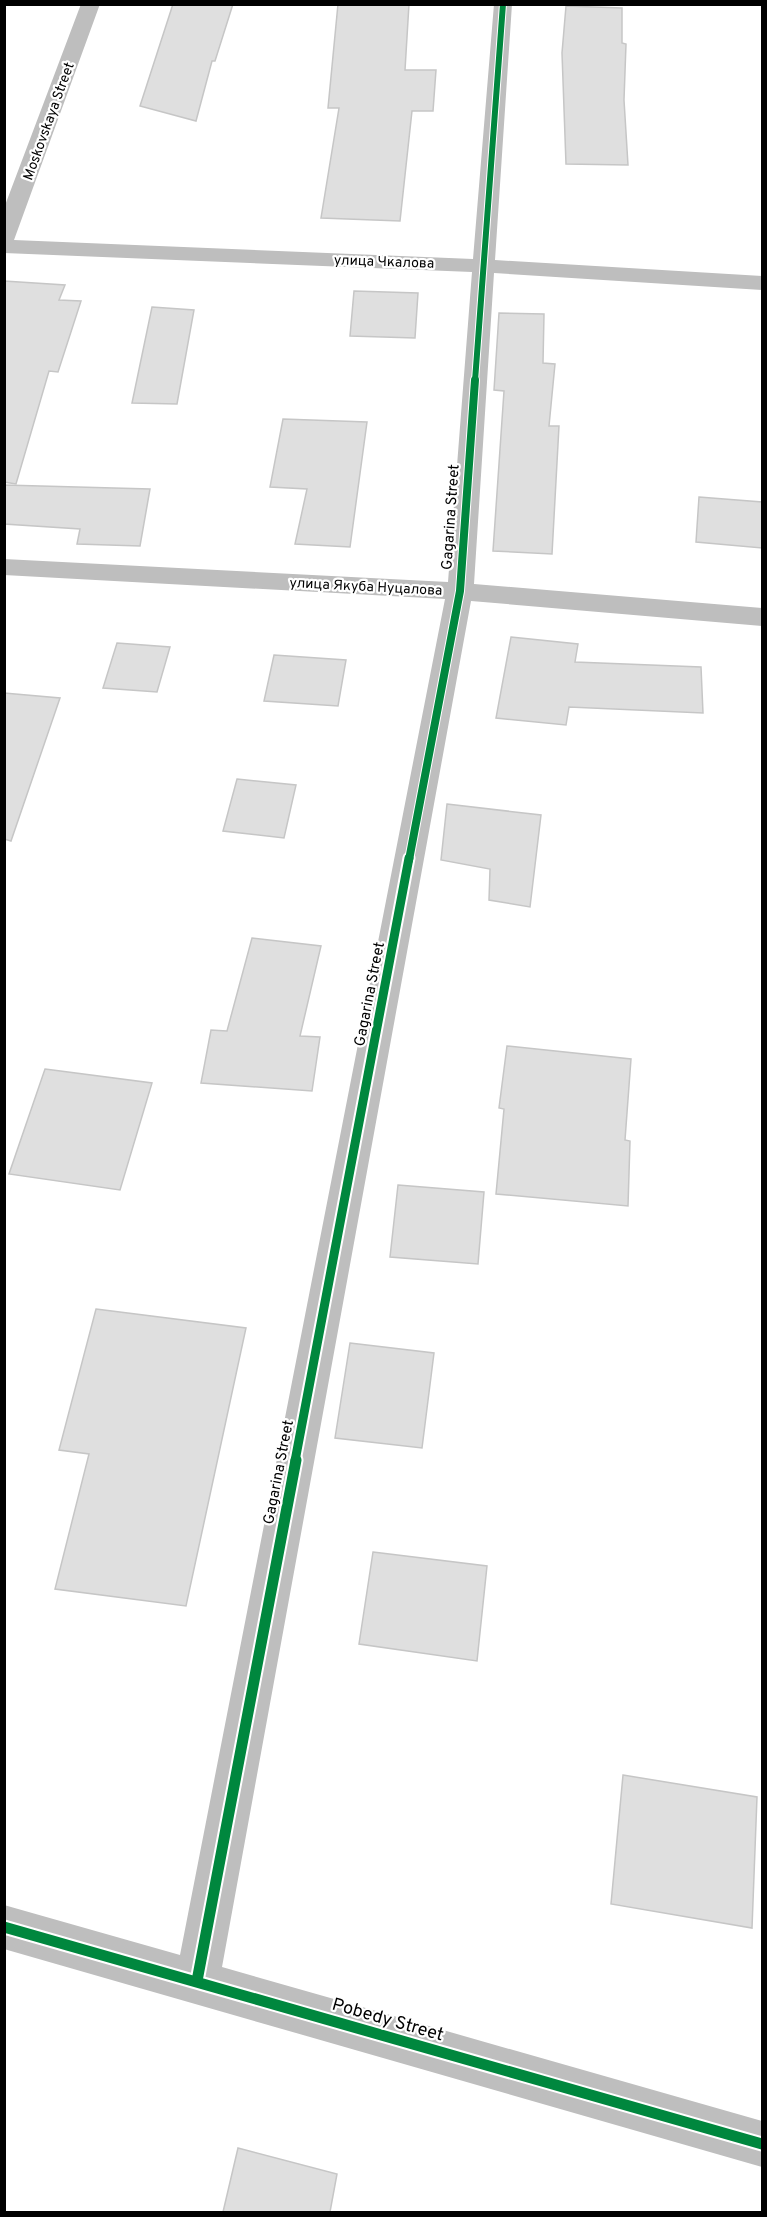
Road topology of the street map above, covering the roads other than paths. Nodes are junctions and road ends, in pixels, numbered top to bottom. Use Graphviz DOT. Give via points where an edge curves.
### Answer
graph roads {
  1 [pos="91,4"];
  2 [pos="503,4"];
  3 [pos="4,238"];
  4 [pos="4,246"];
  5 [pos="483,266"];
  6 [pos="762,284"];
  7 [pos="4,567"];
  8 [pos="460,591"];
  9 [pos="762,618"];
  10 [pos="4,1927"];
  11 [pos="197,1981"];
  12 [pos="762,2144"];
  1 -- 3 [label="street, Moskovskaya Street"];
  2 -- 5 [label="street, Gagarina Street"];
  4 -- 5 [label="street, улица Чкалова"];
  5 -- 6 [label="street, улица Чкалова"];
  5 -- 8 [label="street, Gagarina Street"];
  7 -- 8 [label="street, улица Якуба Нуцалова"];
  8 -- 9 [label="street, улица Якуба Нуцалова"];
  8 -- 11 [label="street, Gagarina Street"];
  10 -- 11 [label="street, Pobedy Street"];
  11 -- 12 [label="street, Pobedy Street"];
}
